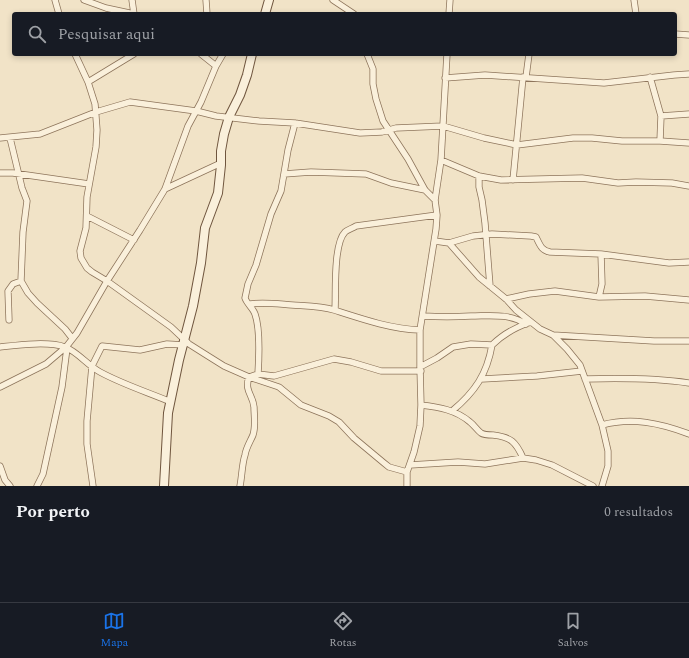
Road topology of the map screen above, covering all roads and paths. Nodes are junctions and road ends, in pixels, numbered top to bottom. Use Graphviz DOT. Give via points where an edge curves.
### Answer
graph roads {
  1 [pos="55,0"];
  2 [pos="84,0"];
  3 [pos="132,0"];
  4 [pos="206,0"];
  5 [pos="269,0"];
  6 [pos="332,0"];
  7 [pos="450,0"];
  8 [pos="634,0"];
  9 [pos="58,12"];
  10 [pos="125,12"];
  11 [pos="134,12"];
  12 [pos="208,12"];
  13 [pos="265,12"];
  14 [pos="351,12"];
  15 [pos="449,12"];
  16 [pos="636,12"];
  17 [pos="677,34"];
  18 [pos="689,35"];
  19 [pos="76,56"];
  20 [pos="131,56"];
  21 [pos="204,56"];
  22 [pos="222,56"];
  23 [pos="252,56"];
  24 [pos="368,56"];
  25 [pos="447,56"];
  26 [pos="528,56"];
  27 [pos="216,66"];
  28 [pos="689,74"];
  29 [pos="525,77"];
  30 [pos="650,77"];
  31 [pos="445,78"];
  32 [pos="88,82"];
  33 [pos="196,111"];
  34 [pos="96,112"];
  35 [pos="689,114"];
  36 [pos="660,116"];
  37 [pos="229,117"];
  38 [pos="295,123"];
  39 [pos="443,126"];
  40 [pos="389,129"];
  41 [pos="0,138"];
  42 [pos="10,138"];
  43 [pos="660,141"];
  44 [pos="689,143"];
  45 [pos="517,145"];
  46 [pos="441,160"];
  47 [pos="221,163"];
  48 [pos="0,173"];
  49 [pos="19,174"];
  50 [pos="284,174"];
  51 [pos="479,176"];
  52 [pos="513,180"];
  53 [pos="89,184"];
  54 [pos="689,186"];
  55 [pos="165,189"];
  56 [pos="425,190"];
  57 [pos="435,200"];
  58 [pos="437,214"];
  59 [pos="87,216"];
  60 [pos="485,234"];
  61 [pos="134,240"];
  62 [pos="435,241"];
  63 [pos="448,244"];
  64 [pos="601,254"];
  65 [pos="689,262"];
  66 [pos="21,281"];
  67 [pos="107,281"];
  68 [pos="490,286"];
  69 [pos="599,297"];
  70 [pos="506,299"];
  71 [pos="689,300"];
  72 [pos="250,304"];
  73 [pos="335,310"];
  74 [pos="423,316"];
  75 [pos="9,320"];
  76 [pos="528,323"];
  77 [pos="420,330"];
  78 [pos="553,335"];
  79 [pos="72,338"];
  80 [pos="689,341"];
  81 [pos="184,342"];
  82 [pos="492,345"];
  83 [pos="0,347"];
  84 [pos="66,348"];
  85 [pos="92,366"];
  86 [pos="420,369"];
  87 [pos="582,371"];
  88 [pos="258,374"];
  89 [pos="249,377"];
  90 [pos="482,378"];
  91 [pos="585,379"];
  92 [pos="689,383"];
  93 [pos="0,387"];
  94 [pos="171,402"];
  95 [pos="421,405"];
  96 [pos="452,411"];
  97 [pos="602,425"];
  98 [pos="689,434"];
  99 [pos="523,458"];
  100 [pos="410,465"];
  101 [pos="0,466"];
  102 [pos="407,472"];
  103 [pos="10,486"];
  104 [pos="37,486"];
  105 [pos="93,486"];
  106 [pos="164,486"];
  107 [pos="240,486"];
  108 [pos="407,486"];
  109 [pos="593,486"];
  110 [pos="602,486"];
  1 -- 9 [label="street"];
  2 -- 10 [label="street"];
  3 -- 11 [label="street"];
  4 -- 12 [label="street"];
  5 -- 13 [label="street"];
  6 -- 14 [label="street"];
  7 -- 15 [label="street"];
  8 -- 16 [label="street"];
  17 -- 18 [label="street"];
  19 -- 32 [label="street"];
  20 -- 32 [label="street"];
  21 -- 27 [label="street"];
  22 -- 27 [label="street"];
  23 -- 37 [label="street" via="240,96"];
  24 -- 40 [label="street" via="376,99"];
  25 -- 31 [label="street"];
  26 -- 29 [label="street"];
  27 -- 33 [label="street"];
  28 -- 30 [label="street"];
  29 -- 30 [label="street" via="604,83"];
  29 -- 31 [label="street" via="485,75"];
  29 -- 45 [label="street"];
  30 -- 36 [label="street"];
  31 -- 39 [label="street"];
  32 -- 34 [label="street"];
  33 -- 34 [label="street" via="130,102"];
  33 -- 37 [label="street"];
  33 -- 55 [label="street"];
  34 -- 42 [label="street" via="46,132"];
  34 -- 53 [label="street" via="96,147"];
  35 -- 36 [label="street"];
  36 -- 43 [label="street"];
  37 -- 38 [label="street"];
  37 -- 47 [label="street" via="221,151"];
  38 -- 40 [label="street" via="360,133 382,132"];
  38 -- 50 [label="street"];
  39 -- 40 [label="street"];
  39 -- 45 [label="street"];
  39 -- 46 [label="street"];
  40 -- 56 [label="street"];
  41 -- 42 [label="street"];
  42 -- 49 [label="street"];
  43 -- 44 [label="street"];
  43 -- 45 [label="street" via="573,138"];
  45 -- 52 [label="street"];
  46 -- 51 [label="street"];
  46 -- 57 [label="street"];
  47 -- 55 [label="street"];
  47 -- 81 [label="street" via="218,192 205,228 199,276"];
  48 -- 49 [label="street"];
  49 -- 53 [label="street"];
  49 -- 66 [label="street" via="27,201"];
  50 -- 56 [label="street" via="366,174 391,183"];
  50 -- 72 [label="street" via="281,191 270,214 248,284 245,298"];
  51 -- 52 [label="street"];
  51 -- 60 [label="street"];
  52 -- 54 [label="street" via="582,178 618,183 672,183"];
  53 -- 59 [label="street"];
  55 -- 61 [label="street"];
  56 -- 57 [label="street"];
  57 -- 58 [label="street"];
  58 -- 62 [label="street"];
  58 -- 73 [label="street" via="356,226 345,232 337,257"];
  59 -- 61 [label="street"];
  59 -- 67 [label="street" via="81,258 87,268"];
  60 -- 63 [label="street"];
  60 -- 64 [label="street" via="536,237 541,247 550,252"];
  60 -- 68 [label="street"];
  61 -- 67 [label="street"];
  62 -- 63 [label="street"];
  62 -- 74 [label="street"];
  63 -- 68 [label="street"];
  64 -- 65 [label="street"];
  64 -- 69 [label="street" via="602,284"];
  66 -- 75 [label="street" via="12,284 8,291"];
  66 -- 79 [label="street" via="28,293"];
  67 -- 79 [label="street"];
  67 -- 81 [label="street" via="171,327"];
  68 -- 70 [label="street"];
  69 -- 70 [label="street" via="555,291"];
  69 -- 71 [label="street" via="645,296"];
  70 -- 76 [label="street"];
  72 -- 73 [label="street" via="309,306"];
  72 -- 88 [label="street" via="255,313 259,344"];
  73 -- 77 [label="street" via="389,326"];
  74 -- 76 [label="street" via="502,316"];
  74 -- 77 [label="street"];
  76 -- 78 [label="street"];
  76 -- 82 [label="street" via="506,333"];
  77 -- 86 [label="street"];
  78 -- 80 [label="street"];
  78 -- 87 [label="street" via="580,365"];
  79 -- 84 [label="street"];
  81 -- 85 [label="street" via="140,350 104,345"];
  81 -- 89 [label="street" via="213,360"];
  81 -- 94 [label="street"];
  82 -- 86 [label="street" via="471,344 453,347"];
  82 -- 90 [label="street"];
  83 -- 84 [label="street" via="47,345"];
  84 -- 85 [label="street"];
  84 -- 93 [label="street" via="46,364"];
  84 -- 104 [label="street" via="62,388 43,474"];
  85 -- 94 [label="street" via="104,374"];
  85 -- 105 [label="street" via="87,421"];
  86 -- 88 [label="street" via="381,371 334,359 274,376"];
  86 -- 95 [label="street"];
  87 -- 90 [label="street"];
  87 -- 91 [label="street"];
  88 -- 89 [label="street"];
  89 -- 102 [label="street" via="280,387 300,405 339,422 389,467"];
  89 -- 107 [label="street" via="248,391 253,402 255,422 244,458"];
  90 -- 96 [label="street"];
  91 -- 92 [label="street"];
  91 -- 97 [label="street"];
  94 -- 106 [label="street" via="168,413"];
  95 -- 96 [label="street"];
  95 -- 100 [label="street" via="420,426"];
  96 -- 99 [label="street" via="483,434 513,441"];
  97 -- 98 [label="street" via="614,422 646,422"];
  97 -- 110 [label="street" via="609,459"];
  99 -- 100 [label="street" via="485,464 458,462"];
  99 -- 109 [label="street" via="552,465"];
  100 -- 102 [label="street"];
  101 -- 103 [label="street"];
  102 -- 108 [label="street"];
}
